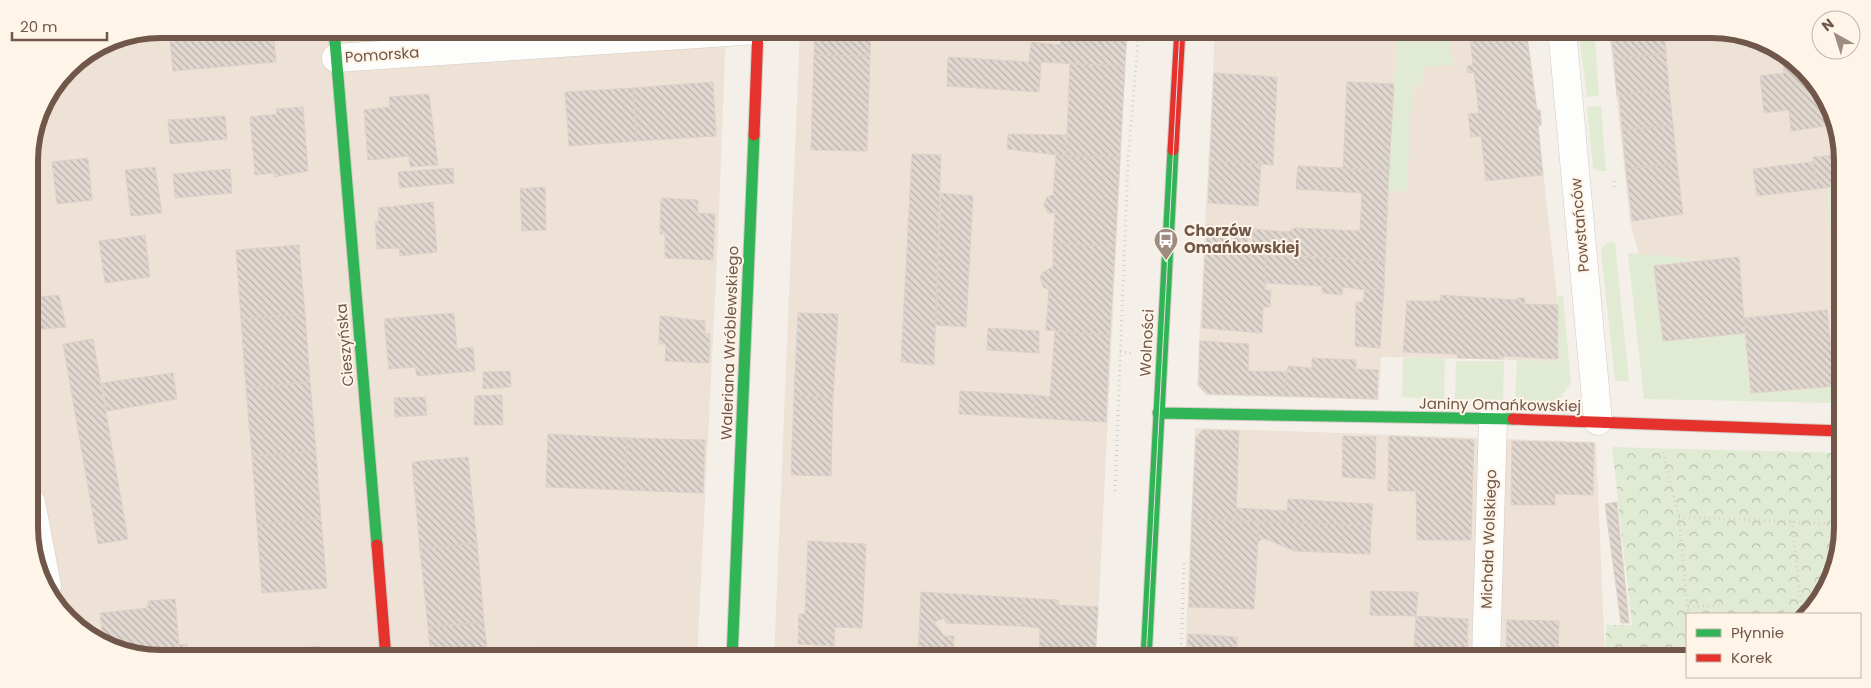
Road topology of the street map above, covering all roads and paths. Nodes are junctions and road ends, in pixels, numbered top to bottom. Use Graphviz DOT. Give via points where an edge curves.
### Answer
graph roads {
  1 [pos="1138,37"];
  2 [pos="1180,37"];
  3 [pos="1563,37"];
  4 [pos="335,38"];
  5 [pos="642,38"];
  6 [pos="758,38"];
  7 [pos="336,58"];
  8 [pos="1614,181"];
  9 [pos="1614,189"];
  10 [pos="1158,414"];
  11 [pos="1493,419"];
  12 [pos="1598,421"];
  13 [pos="1656,425"];
  14 [pos="1834,431"];
  15 [pos="1115,490"];
  16 [pos="1679,517"];
  17 [pos="1792,521"];
  18 [pos="1834,524"];
  19 [pos="39,544"];
  20 [pos="42,559"];
  21 [pos="1722,605"];
  22 [pos="1688,608"];
  23 [pos="1802,611"];
  24 [pos="1688,613"];
  25 [pos="385,650"];
  26 [pos="732,650"];
  27 [pos="1146,650"];
  28 [pos="1486,650"];
  1 -- 15 [label="path" via="1128,160"];
  2 -- 10 [label="street, Wolności"];
  3 -- 12 [label="street, Powstańców"];
  4 -- 7 [label="street, Cieszyńska"];
  5 -- 7 [label="street, Pomorska"];
  6 -- 26 [label="street, Waleriana Wróblewskiego"];
  7 -- 25 [label="street, Cieszyńska"];
  8 -- 9 [label="path"];
  10 -- 11 [label="street, Janiny Omańkowskiej"];
  10 -- 27 [label="street, Wolności"];
  11 -- 12 [label="street, Janiny Omańkowskiej"];
  11 -- 28 [label="street, Michała Wolskiego"];
  12 -- 13 [label="street, Janiny Omańkowskiej"];
  13 -- 14 [label="street, Janiny Omańkowskiej"];
  13 -- 16 [label="path"];
  16 -- 17 [label="path"];
  16 -- 22 [label="path"];
  17 -- 18 [label="path"];
  17 -- 23 [label="path"];
  19 -- 20 [label="street"];
  21 -- 22 [label="path"];
  22 -- 24 [label="path"];
}
